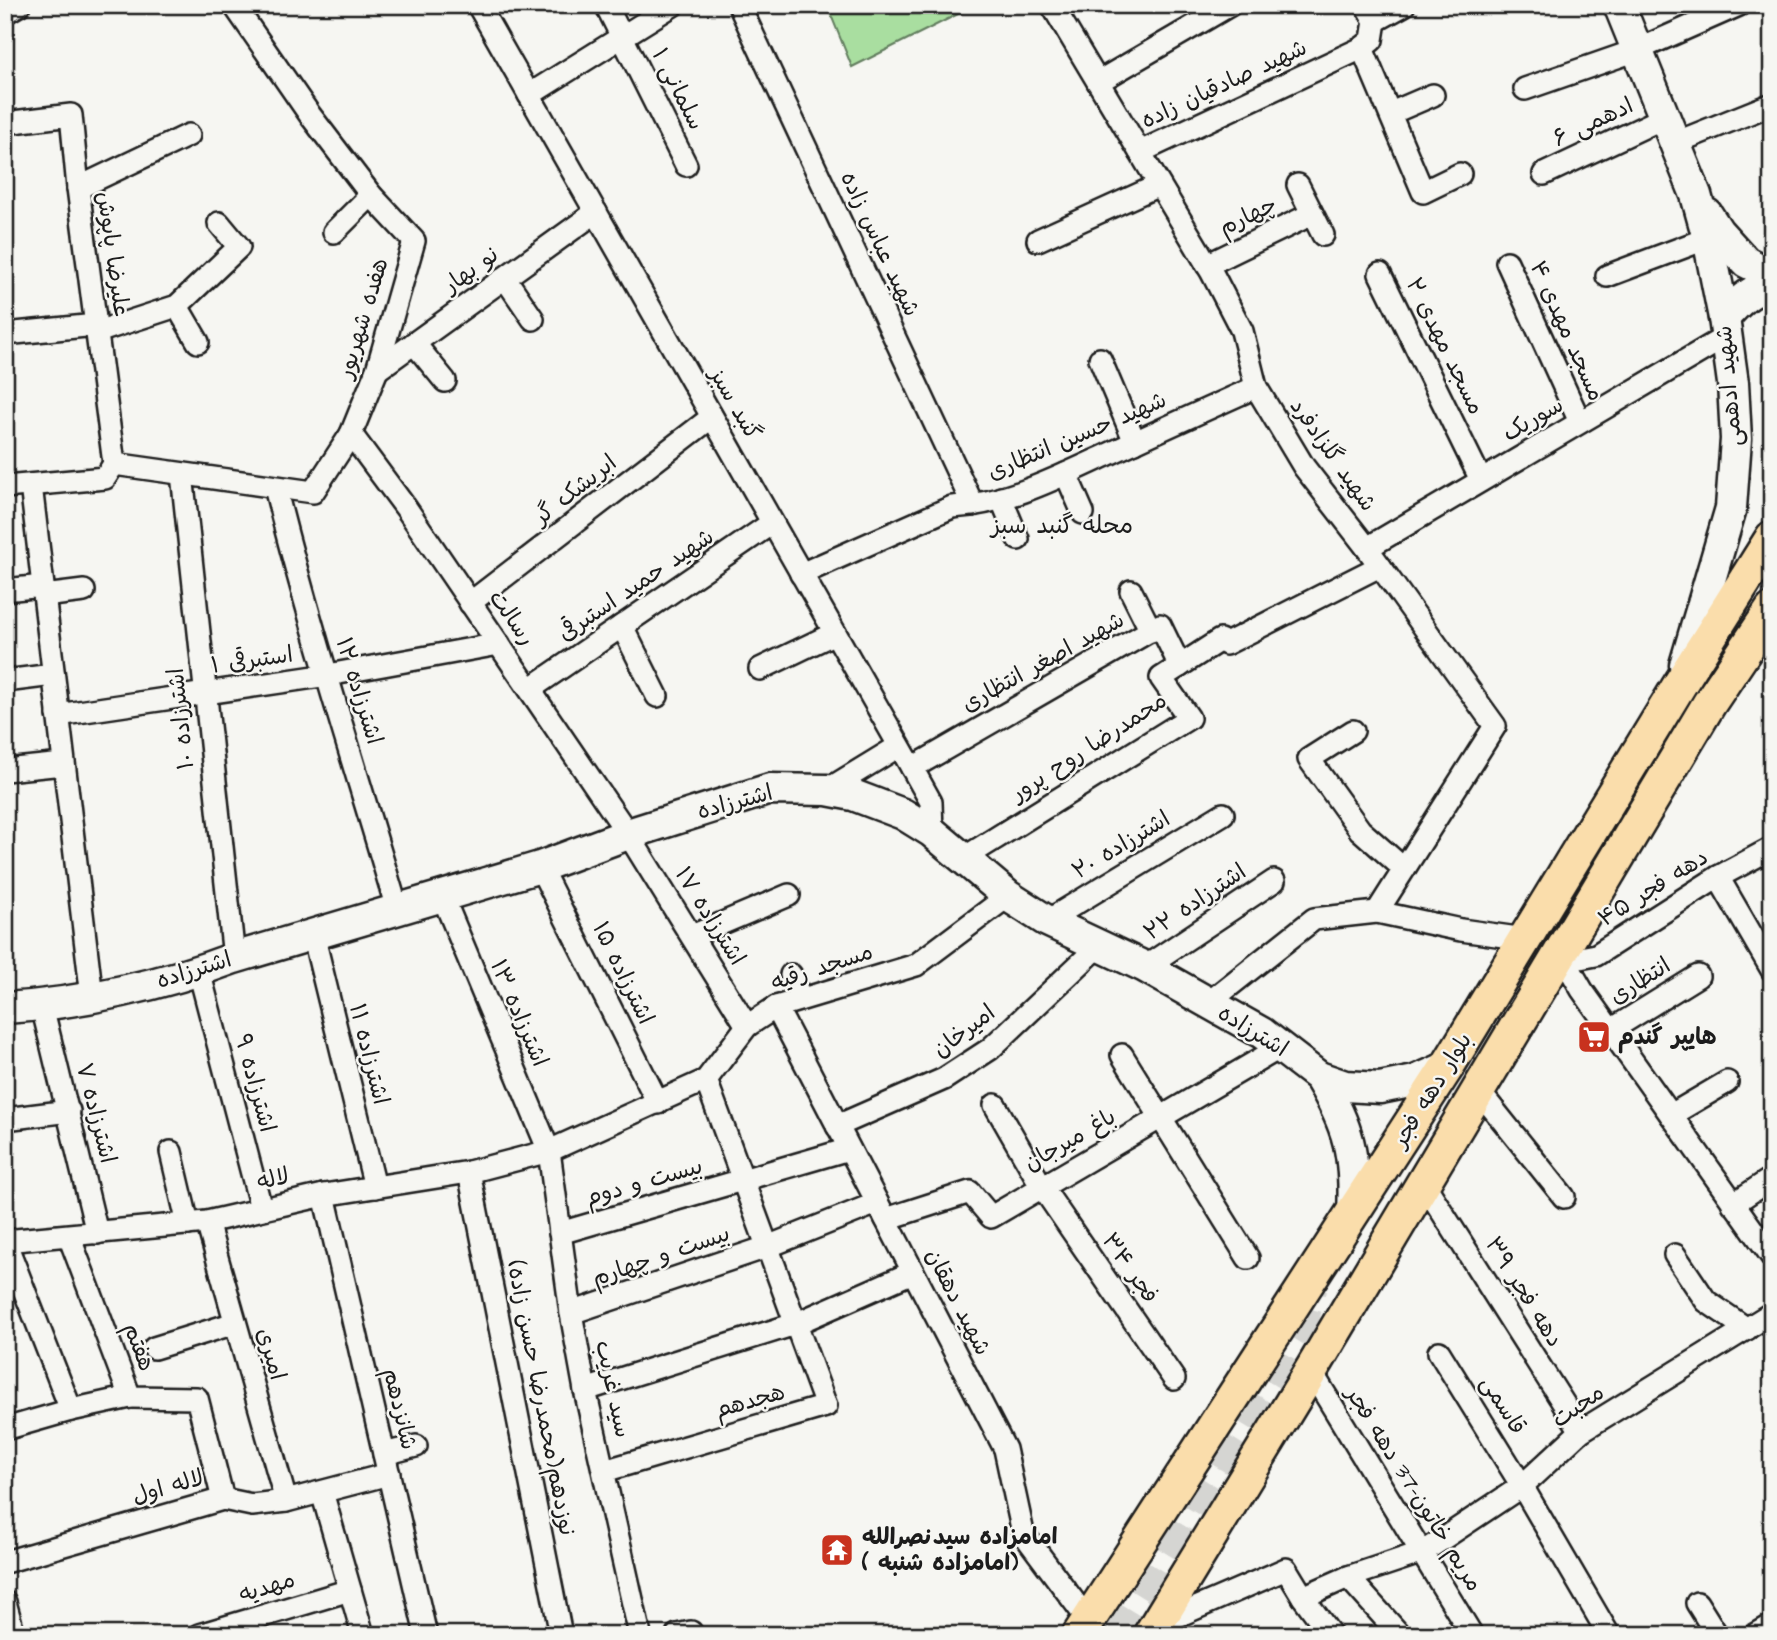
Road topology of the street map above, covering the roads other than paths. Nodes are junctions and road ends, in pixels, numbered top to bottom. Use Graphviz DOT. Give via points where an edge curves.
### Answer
graph roads {
  1 [pos="19,5"];
  2 [pos="234,5"];
  3 [pos="478,5"];
  4 [pos="606,5"];
  5 [pos="673,5"];
  6 [pos="739,5"];
  7 [pos="1052,5"];
  8 [pos="1230,5"];
  9 [pos="1404,5"];
  10 [pos="1619,5"];
  11 [pos="1739,5"];
  12 [pos="5,13"];
  13 [pos="1371,13"];
  14 [pos="622,37"];
  15 [pos="1362,48"];
  16 [pos="1637,50"];
  17 [pos="1098,82"];
  18 [pos="1525,89"];
  19 [pos="529,95"];
  20 [pos="1433,95"];
  21 [pos="1772,104"];
  22 [pos="1391,113"];
  23 [pos="5,123"];
  24 [pos="1670,130"];
  25 [pos="189,135"];
  26 [pos="1140,152"];
  27 [pos="687,165"];
  28 [pos="1460,174"];
  29 [pos="1544,174"];
  30 [pos="1159,185"];
  31 [pos="1298,186"];
  32 [pos="78,188"];
  33 [pos="371,195"];
  34 [pos="1696,195"];
  35 [pos="596,212"];
  36 [pos="1312,214"];
  37 [pos="219,223"];
  38 [pos="334,232"];
  39 [pos="1323,235"];
  40 [pos="1708,238"];
  41 [pos="1038,240"];
  42 [pos="1507,262"];
  43 [pos="1207,265"];
  44 [pos="1380,274"];
  45 [pos="1772,275"];
  46 [pos="1607,276"];
  47 [pos="505,278"];
  48 [pos="1772,284"];
  49 [pos="177,306"];
  50 [pos="533,319"];
  51 [pos="1725,327"];
  52 [pos="97,328"];
  53 [pos="5,334"];
  54 [pos="198,342"];
  55 [pos="414,343"];
  56 [pos="1100,359"];
  57 [pos="377,370"];
  58 [pos="445,381"];
  59 [pos="1256,387"];
  60 [pos="712,417"];
  61 [pos="1580,422"];
  62 [pos="351,434"];
  63 [pos="1135,442"];
  64 [pos="114,464"];
  65 [pos="182,474"];
  66 [pos="1066,474"];
  67 [pos="1481,480"];
  68 [pos="31,485"];
  69 [pos="5,487"];
  70 [pos="275,487"];
  71 [pos="1001,498"];
  72 [pos="973,505"];
  73 [pos="1083,513"];
  74 [pos="772,523"];
  75 [pos="1772,538"];
  76 [pos="1018,540"];
  77 [pos="1367,548"];
  78 [pos="1380,566"];
  79 [pos="801,574"];
  80 [pos="5,590"];
  81 [pos="44,591"];
  82 [pos="84,591"];
  83 [pos="1131,591"];
  84 [pos="470,603"];
  85 [pos="1772,610"];
  86 [pos="622,626"];
  87 [pos="1151,631"];
  88 [pos="835,633"];
  89 [pos="499,644"];
  90 [pos="1180,666"];
  91 [pos="760,669"];
  92 [pos="53,675"];
  93 [pos="328,675"];
  94 [pos="5,681"];
  95 [pos="1679,684"];
  96 [pos="530,689"];
  97 [pos="204,693"];
  98 [pos="657,696"];
  99 [pos="58,715"];
  100 [pos="1353,732"];
  101 [pos="899,746"];
  102 [pos="63,764"];
  103 [pos="912,768"];
  104 [pos="5,770"];
  105 [pos="827,790"];
  106 [pos="1223,814"];
  107 [pos="932,832"];
  108 [pos="628,834"];
  109 [pos="1772,848"];
  110 [pos="964,858"];
  111 [pos="540,867"];
  112 [pos="1404,869"];
  113 [pos="1718,877"];
  114 [pos="1273,881"];
  115 [pos="442,895"];
  116 [pos="789,895"];
  117 [pos="1007,896"];
  118 [pos="397,909"];
  119 [pos="1377,912"];
  120 [pos="1047,921"];
  121 [pos="313,934"];
  122 [pos="692,936"];
  123 [pos="1525,939"];
  124 [pos="1100,946"];
  125 [pos="1560,953"];
  126 [pos="234,958"];
  127 [pos="1145,967"];
  128 [pos="199,971"];
  129 [pos="1772,971"];
  130 [pos="791,975"];
  131 [pos="1698,976"];
  132 [pos="92,997"];
  133 [pos="801,999"];
  134 [pos="1208,1003"];
  135 [pos="42,1006"];
  136 [pos="776,1007"];
  137 [pos="5,1008"];
  138 [pos="747,1026"];
  139 [pos="1611,1030"];
  140 [pos="1281,1046"];
  141 [pos="1122,1055"];
  142 [pos="1447,1067"];
  143 [pos="1319,1077"];
  144 [pos="706,1080"];
  145 [pos="1727,1082"];
  146 [pos="1478,1090"];
  147 [pos="658,1103"];
  148 [pos="995,1105"];
  149 [pos="69,1111"];
  150 [pos="1671,1115"];
  151 [pos="1161,1117"];
  152 [pos="5,1119"];
  153 [pos="837,1126"];
  154 [pos="849,1149"];
  155 [pos="549,1151"];
  156 [pos="171,1152"];
  157 [pos="469,1172"];
  158 [pos="1772,1178"];
  159 [pos="743,1181"];
  160 [pos="1423,1182"];
  161 [pos="374,1187"];
  162 [pos="1042,1187"];
  163 [pos="324,1195"];
  164 [pos="1564,1197"];
  165 [pos="1733,1203"];
  166 [pos="261,1208"];
  167 [pos="881,1211"];
  168 [pos="1353,1213"];
  169 [pos="198,1223"];
  170 [pos="97,1233"];
  171 [pos="560,1233"];
  172 [pos="69,1236"];
  173 [pos="5,1241"];
  174 [pos="767,1247"];
  175 [pos="1675,1255"];
  176 [pos="1772,1257"];
  177 [pos="1248,1258"];
  178 [pos="913,1272"];
  179 [pos="571,1313"];
  180 [pos="1772,1313"];
  181 [pos="235,1323"];
  182 [pos="795,1324"];
  183 [pos="1747,1329"];
  184 [pos="153,1348"];
  185 [pos="1439,1352"];
  186 [pos="1311,1371"];
  187 [pos="1174,1378"];
  188 [pos="586,1390"];
  189 [pos="130,1397"];
  190 [pos="71,1410"];
  191 [pos="5,1429"];
  192 [pos="1581,1431"];
  193 [pos="416,1446"];
  194 [pos="386,1464"];
  195 [pos="604,1471"];
  196 [pos="1522,1486"];
  197 [pos="322,1492"];
  198 [pos="223,1499"];
  199 [pos="286,1501"];
  200 [pos="1423,1552"];
  201 [pos="5,1562"];
  202 [pos="1348,1577"];
  203 [pos="350,1590"];
  204 [pos="1303,1597"];
  205 [pos="5,1602"];
  206 [pos="1697,1603"];
  207 [pos="1772,1625"];
  208 [pos="1083,1627"];
  209 [pos="1153,1630"];
  210 [pos="15,1635"];
  211 [pos="200,1635"];
  212 [pos="363,1635"];
  213 [pos="426,1635"];
  214 [pos="561,1635"];
  215 [pos="640,1635"];
  216 [pos="677,1635"];
  217 [pos="692,1635"];
  218 [pos="1331,1635"];
  219 [pos="1401,1635"];
  220 [pos="1472,1635"];
  221 [pos="1609,1635"];
  222 [pos="1717,1635"];
  223 [pos="1755,1635"];
  1 -- 12 [label="street"];
  2 -- 33 [label="street, هفده شهریور"];
  3 -- 19 [label="street, گنبد سبز"];
  4 -- 14 [label="street, سلمانی ۱"];
  5 -- 14 [label="street"];
  6 -- 72 [label="street, شهید عباس زاده"];
  7 -- 17 [label="street, شهید گلزادفرد"];
  8 -- 17 [label="street"];
  9 -- 13 [label="street"];
  10 -- 16 [label="street"];
  11 -- 16 [label="street"];
  13 -- 15 [label="street" via="1372,40"];
  14 -- 19 [label="street"];
  14 -- 27 [label="street, سلمانی ۱"];
  15 -- 22 [label="street"];
  15 -- 26 [label="street, شهید صادقیان زاده"];
  16 -- 18 [label="street"];
  16 -- 24 [label="street"];
  17 -- 26 [label="street, شهید گلزادفرد"];
  19 -- 35 [label="street, گنبد سبز"];
  20 -- 22 [label="street"];
  21 -- 24 [label="street, ادهمی ۶"];
  22 -- 28 [label="street" via="1423,192"];
  23 -- 32 [label="street, علیرضا پاپوش" via="71,115"];
  24 -- 29 [label="street, ادهمی ۶"];
  24 -- 34 [label="street"];
  25 -- 32 [label="street"];
  26 -- 30 [label="street, شهید گلزادفرد"];
  30 -- 41 [label="street"];
  30 -- 43 [label="street, شهید گلزادفرد"];
  31 -- 36 [label="street"];
  32 -- 52 [label="street, علیرضا پاپوش"];
  33 -- 38 [label="street"];
  33 -- 57 [label="street, هفده شهریور" via="414,241"];
  34 -- 40 [label="street, شهید ادهمی"];
  34 -- 45 [label="street" via="1718,231 1746,262"];
  35 -- 47 [label="street, نو بهار"];
  35 -- 60 [label="street, گنبد سبز"];
  36 -- 39 [label="street"];
  36 -- 43 [label="street, چهارم"];
  37 -- 49 [label="street" via="239,247"];
  40 -- 46 [label="street"];
  40 -- 51 [label="street, شهید ادهمی"];
  42 -- 61 [label="street, مسجد مهدی ۴"];
  43 -- 59 [label="street, شهید گلزادفرد" via="1242,331"];
  44 -- 67 [label="street, مسجد مهدی ۲"];
  47 -- 50 [label="street"];
  47 -- 55 [label="street, نو بهار"];
  48 -- 51 [label="street" via="1739,300"];
  49 -- 52 [label="street"];
  49 -- 54 [label="street"];
  51 -- 61 [label="street, سوریک"];
  51 -- 95 [label="street, شهید ادهمی" via="1736,439 1731,508"];
  52 -- 53 [label="street"];
  52 -- 64 [label="street, علیرضا پاپوش"];
  55 -- 57 [label="street, نو بهار"];
  55 -- 58 [label="street"];
  56 -- 63 [label="street"];
  57 -- 62 [label="street, هفده شهریور"];
  59 -- 63 [label="street, شهید حسین انتظاری"];
  59 -- 77 [label="street, شهید گلزادفرد" via="1304,467"];
  60 -- 74 [label="street, گنبد سبز"];
  60 -- 84 [label="street, ابریشک گر"];
  61 -- 67 [label="street, سوریک"];
  62 -- 70 [label="street, هفده شهریور" via="313,492"];
  62 -- 84 [label="street, رسالت"];
  63 -- 66 [label="street, شهید حسین انتظاری"];
  64 -- 65 [label="street, هفده شهریور"];
  64 -- 68 [label="street" via="105,478"];
  65 -- 70 [label="street, هفده شهریور"];
  65 -- 97 [label="street, اشترزاده ۱۰"];
  66 -- 71 [label="street, شهید حسین انتظاری"];
  66 -- 73 [label="street"];
  67 -- 77 [label="street, سوریک"];
  68 -- 69 [label="street"];
  68 -- 81 [label="street"];
  70 -- 93 [label="street, اشترزاده ۱۲" via="300,591"];
  71 -- 72 [label="street, شهید حسین انتظاری"];
  71 -- 76 [label="street"];
  72 -- 79 [label="street, شهید حسین انتظاری" via="952,507"];
  74 -- 79 [label="street, گنبد سبز"];
  74 -- 86 [label="street, شهید حمید استبرقی"];
  75 -- 95 [label="main road, بلوار دهه فجر"];
  77 -- 78 [label="street, شهید گلزادفرد"];
  78 -- 90 [label="street"];
  78 -- 112 [label="street, شهید گلزادفرد" via="1495,726"];
  79 -- 88 [label="street, گنبد سبز"];
  80 -- 81 [label="street"];
  81 -- 82 [label="street"];
  81 -- 92 [label="street"];
  83 -- 87 [label="street"];
  84 -- 89 [label="street, رسالت"];
  85 -- 125 [label="main road, بلوار دهه فجر" via="1709,704"];
  86 -- 96 [label="street, شهید حمید استبرقی"];
  86 -- 98 [label="street"];
  87 -- 90 [label="street, شهید اصغر انتظاری" via="1160,625"];
  87 -- 103 [label="street, شهید اصغر انتظاری"];
  88 -- 91 [label="street"];
  88 -- 101 [label="street, گنبد سبز"];
  89 -- 93 [label="street, استبرقی ۱"];
  89 -- 96 [label="street, رسالت"];
  90 -- 110 [label="street, محمدرضا روح پرور" via="1161,678 1189,718"];
  92 -- 94 [label="street"];
  92 -- 99 [label="street"];
  93 -- 97 [label="street, استبرقی ۱"];
  93 -- 118 [label="street, اشترزاده ۱۲"];
  95 -- 123 [label="main road, بلوار دهه فجر"];
  96 -- 108 [label="street, رسالت"];
  97 -- 99 [label="street, استبرقی ۱"];
  97 -- 126 [label="street, اشترزاده ۱۰"];
  99 -- 102 [label="street"];
  100 -- 112 [label="street" via="1309,759 1360,830"];
  101 -- 103 [label="street, گنبد سبز"];
  101 -- 105 [label="street"];
  102 -- 104 [label="street"];
  102 -- 132 [label="street"];
  103 -- 107 [label="street, گنبد سبز" via="931,802"];
  105 -- 107 [label="street, اشترزاده" via="904,814"];
  105 -- 108 [label="street, اشترزاده" via="770,789"];
  106 -- 120 [label="street, اشترزاده ۲۰"];
  107 -- 110 [label="street, اشترزاده"];
  108 -- 111 [label="street, اشترزاده"];
  108 -- 122 [label="street, اشترزاده ۱۷"];
  109 -- 113 [label="street, دهه فجر ۴۵"];
  110 -- 117 [label="street, اشترزاده"];
  111 -- 115 [label="street, اشترزاده"];
  111 -- 147 [label="street, اشترزاده ۱۵"];
  112 -- 119 [label="street, شهید گلزادفرد"];
  113 -- 125 [label="street, دهه فجر ۴۵" via="1596,955 1580,958"];
  113 -- 129 [label="street"];
  114 -- 127 [label="street, اشترزاده ۲۲"];
  115 -- 118 [label="street, اشترزاده"];
  115 -- 155 [label="street, اشترزاده ۱۳"];
  116 -- 122 [label="street"];
  117 -- 120 [label="street, اشترزاده"];
  117 -- 133 [label="street, مسجد رقیه" via="916,965"];
  118 -- 121 [label="street, اشترزاده"];
  119 -- 123 [label="street"];
  119 -- 134 [label="street" via="1314,919"];
  120 -- 124 [label="street, اشترزاده"];
  121 -- 126 [label="street, اشترزاده"];
  121 -- 161 [label="street, اشترزاده ۱۱"];
  122 -- 138 [label="street, اشترزاده ۱۷"];
  123 -- 142 [label="main road, بلوار دهه فجر"];
  124 -- 127 [label="street, اشترزاده"];
  124 -- 153 [label="street, امیرخان" via="990,1049 944,1079"];
  125 -- 139 [label="street"];
  125 -- 146 [label="main road, بلوار دهه فجر"];
  126 -- 128 [label="street, اشترزاده"];
  127 -- 134 [label="street, اشترزاده"];
  128 -- 132 [label="street, اشترزاده"];
  128 -- 166 [label="street, اشترزاده ۹"];
  130 -- 133 [label="street"];
  131 -- 139 [label="street, انتظاری"];
  132 -- 135 [label="street, اشترزاده"];
  133 -- 136 [label="street, مسجد رقیه"];
  134 -- 140 [label="street, اشترزاده"];
  135 -- 137 [label="street, اشترزاده"];
  135 -- 149 [label="street, اشترزاده ۷"];
  136 -- 138 [label="street, مسجد رقیه"];
  136 -- 153 [label="street, شهید دهقان"];
  138 -- 144 [label="street, مسجد رقیه"];
  139 -- 150 [label="street"];
  140 -- 143 [label="street, اشترزاده"];
  140 -- 151 [label="street, باغ میرجان"];
  141 -- 151 [label="street"];
  142 -- 143 [label="street, اشترزاده" via="1415,1081 1380,1087 1345,1086"];
  142 -- 168 [label="main road, بلوار دهه فجر"];
  143 -- 168 [label="street" via="1338,1108 1350,1142 1355,1177"];
  144 -- 147 [label="street, مسجد رقیه"];
  144 -- 159 [label="street"];
  145 -- 150 [label="street"];
  146 -- 160 [label="main road, بلوار دهه فجر"];
  146 -- 164 [label="street"];
  147 -- 155 [label="street, مسجد رقیه"];
  148 -- 162 [label="street, فجر ۳۴"];
  149 -- 152 [label="street"];
  149 -- 170 [label="street, اشترزاده ۷"];
  150 -- 165 [label="street"];
  151 -- 162 [label="street, باغ میرجان"];
  151 -- 177 [label="street"];
  153 -- 154 [label="street, شهید دهقان"];
  154 -- 159 [label="street, بیست و دوم"];
  154 -- 167 [label="street, شهید دهقان"];
  155 -- 157 [label="street, لاله"];
  155 -- 171 [label="street, سید غریب"];
  156 -- 169 [label="street"];
  157 -- 161 [label="street, لاله"];
  157 -- 214 [label="street, نوزدهم(محمدرضا حسن زاده)"];
  158 -- 165 [label="street"];
  159 -- 171 [label="street, بیست و دوم"];
  159 -- 174 [label="street"];
  160 -- 186 [label="main road, بلوار دهه فجر"];
  160 -- 192 [label="street, دهه فجر ۳۹"];
  161 -- 163 [label="street, لاله"];
  162 -- 167 [label="street, باغ میرجان" via="991,1217 970,1192"];
  162 -- 187 [label="street, فجر ۳۴"];
  163 -- 166 [label="street, لاله"];
  163 -- 194 [label="street, شانزدهم"];
  165 -- 176 [label="street"];
  166 -- 169 [label="street, لاله"];
  167 -- 174 [label="street, بیست و چهارم"];
  167 -- 178 [label="street, شهید دهقان"];
  168 -- 208 [label="main road, بلوار دهه فجر"];
  169 -- 170 [label="street, لاله"];
  169 -- 181 [label="street, امیری"];
  170 -- 172 [label="street, لاله"];
  171 -- 179 [label="street, سید غریب"];
  172 -- 173 [label="street, لاله"];
  172 -- 189 [label="street, هفتم"];
  173 -- 190 [label="street"];
  174 -- 179 [label="street, بیست و چهارم"];
  174 -- 182 [label="street"];
  175 -- 183 [label="street" via="1706,1301"];
  178 -- 182 [label="street"];
  178 -- 208 [label="street, شهید دهقان" via="1005,1449 1023,1533"];
  179 -- 188 [label="street, سید غریب"];
  180 -- 183 [label="street, محبت"];
  181 -- 184 [label="street"];
  181 -- 199 [label="street, امیری"];
  182 -- 188 [label="street"];
  182 -- 195 [label="street, هجدهم" via="826,1406"];
  183 -- 192 [label="street, محبت"];
  185 -- 196 [label="street, قاسمی"];
  186 -- 200 [label="street, مریم خاتون-37 دهه فجر"];
  186 -- 209 [label="main road, بلوار دهه فجر"];
  188 -- 195 [label="street, سید غریب"];
  189 -- 190 [label="street"];
  189 -- 198 [label="street, هفتم" via="197,1398"];
  190 -- 191 [label="street"];
  192 -- 196 [label="street, محبت"];
  193 -- 194 [label="street, لاله اول"];
  194 -- 197 [label="street, لاله اول"];
  194 -- 213 [label="street, شانزدهم"];
  195 -- 215 [label="street, سید غریب"];
  196 -- 200 [label="street, محبت"];
  196 -- 221 [label="street, قاسمی"];
  197 -- 199 [label="street, لاله اول"];
  197 -- 203 [label="street"];
  198 -- 199 [label="street, لاله اول" via="252,1505"];
  198 -- 201 [label="street, لاله اول"];
  200 -- 202 [label="street, محبت"];
  200 -- 220 [label="street, مریم خاتون-37 دهه فجر"];
  202 -- 204 [label="street, محبت"];
  202 -- 219 [label="street"];
  203 -- 211 [label="street, مهدیه"];
  203 -- 212 [label="street"];
  204 -- 209 [label="street" via="1286,1569"];
  204 -- 218 [label="street"];
  205 -- 210 [label="street"];
  206 -- 222 [label="street"];
  207 -- 223 [label="street"];
  216 -- 217 [label="street"];
}
